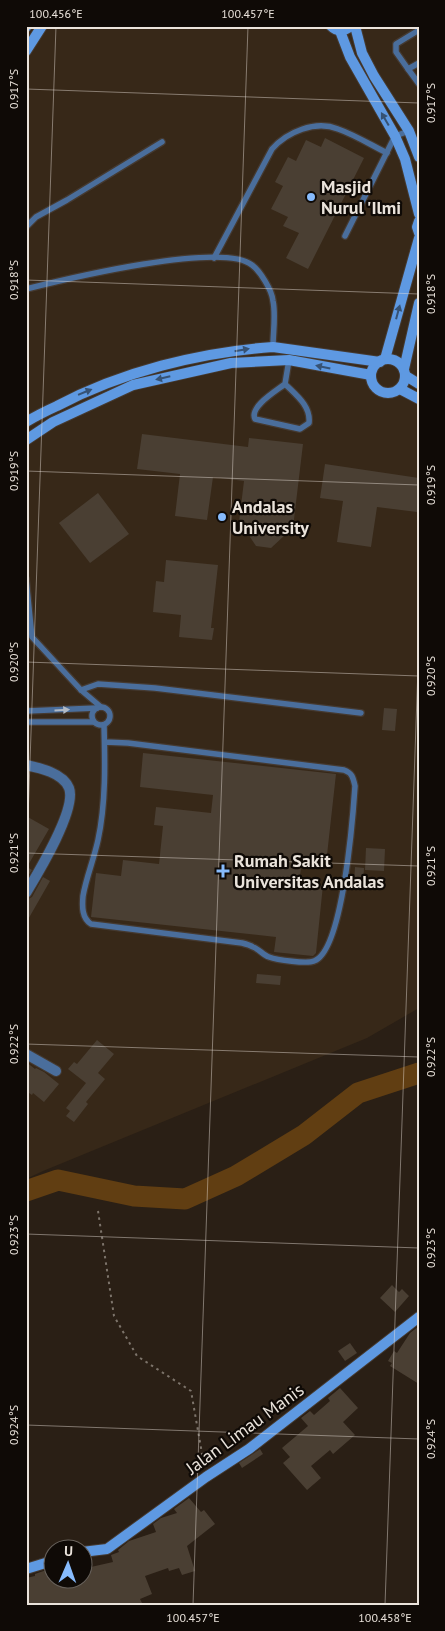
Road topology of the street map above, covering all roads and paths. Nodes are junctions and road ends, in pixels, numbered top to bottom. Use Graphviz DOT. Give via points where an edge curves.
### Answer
graph roads {
  1 [pos="42,26"];
  2 [pos="351,26"];
  3 [pos="355,26"];
  4 [pos="335,28"];
  5 [pos="419,30"];
  6 [pos="26,51"];
  7 [pos="419,63"];
  8 [pos="408,69"];
  9 [pos="419,84"];
  10 [pos="409,131"];
  11 [pos="395,136"];
  12 [pos="162,142"];
  13 [pos="386,153"];
  14 [pos="419,157"];
  15 [pos="419,214"];
  16 [pos="419,222"];
  17 [pos="26,227"];
  18 [pos="419,232"];
  19 [pos="345,236"];
  20 [pos="419,238"];
  21 [pos="214,258"];
  22 [pos="26,289"];
  23 [pos="419,303"];
  24 [pos="273,347"];
  25 [pos="289,360"];
  26 [pos="382,361"];
  27 [pos="405,373"];
  28 [pos="371,375"];
  29 [pos="285,384"];
  30 [pos="419,384"];
  31 [pos="400,389"];
  32 [pos="66,400"];
  33 [pos="419,400"];
  34 [pos="74,412"];
  35 [pos="26,422"];
  36 [pos="26,440"];
  37 [pos="26,579"];
  38 [pos="29,637"];
  39 [pos="81,690"];
  40 [pos="99,708"];
  41 [pos="26,711"];
  42 [pos="361,714"];
  43 [pos="26,722"];
  44 [pos="94,722"];
  45 [pos="104,724"];
  46 [pos="105,742"];
  47 [pos="26,765"];
  48 [pos="26,893"];
  49 [pos="26,1054"];
  50 [pos="56,1071"];
  51 [pos="98,1211"];
  52 [pos="419,1317"];
  53 [pos="206,1478"];
  54 [pos="92,1551"];
  55 [pos="42,1564"];
  56 [pos="26,1569"];
  1 -- 6 [label="street"];
  2 -- 4 [label="street" via="344,30"];
  3 -- 10 [label="street" via="362,53"];
  11 -- 4 [label="street, one-way"];
  5 -- 8 [label="lane" via="396,44 396,52"];
  7 -- 8 [label="lane"];
  8 -- 9 [label="lane"];
  10 -- 11 [label="lane"];
  10 -- 14 [label="street"];
  11 -- 13 [label="lane"];
  11 -- 15 [label="street" via="405,159"];
  12 -- 17 [label="lane" via="36,217"];
  13 -- 19 [label="lane"];
  13 -- 21 [label="lane" via="326,126 309,128 281,139 272,149"];
  16 -- 18 [label="street"];
  26 -- 20 [label="street, one-way"];
  21 -- 22 [label="lane" via="104,271"];
  21 -- 24 [label="lane" via="244,261 262,276 273,300"];
  23 -- 27 [label="street"];
  24 -- 26 [label="street"];
  32 -- 24 [label="street, one-way" via="126,375 193,359"];
  28 -- 25 [label="street, one-way"];
  25 -- 29 [label="lane"];
  25 -- 34 [label="street, one-way" via="231,363 133,385"];
  26 -- 27 [label="street" via="396,361"];
  26 -- 28 [label="street" via="375,365"];
  27 -- 30 [label="street"];
  27 -- 31 [label="street"];
  28 -- 31 [label="street" via="373,385 381,392 391,394"];
  29 -- 29 [label="lane" via="255,410 255,420 300,429 308,423 310,416 302,401"];
  31 -- 33 [label="street"];
  32 -- 34 [label="street"];
  32 -- 35 [label="street"];
  34 -- 36 [label="street"];
  37 -- 38 [label="lane"];
  38 -- 39 [label="lane"];
  39 -- 40 [label="lane"];
  39 -- 42 [label="lane" via="98,684 155,688"];
  41 -- 40 [label="lane, one-way"];
  40 -- 44 [label="lane" via="92,714"];
  40 -- 45 [label="lane" via="105,708 110,715"];
  43 -- 44 [label="lane"];
  44 -- 45 [label="lane"];
  45 -- 46 [label="lane"];
  46 -- 46 [label="lane" via="350,772 355,786 342,896 330,941 321,957 306,962 270,958 242,943 91,924 86,920 83,896 98,838 104,792"];
  47 -- 48 [label="street" via="42,768 65,781 70,789 70,802 52,848"];
  49 -- 50 [label="street"];
  51 -- 53 [label="path" via="114,1316 137,1356 191,1391"];
  52 -- 53 [label="street, Jalan Limau Manis" via="249,1449"];
  53 -- 54 [label="street, Jalan Limau Manis" via="107,1549"];
  55 -- 56 [label="street"];
}
